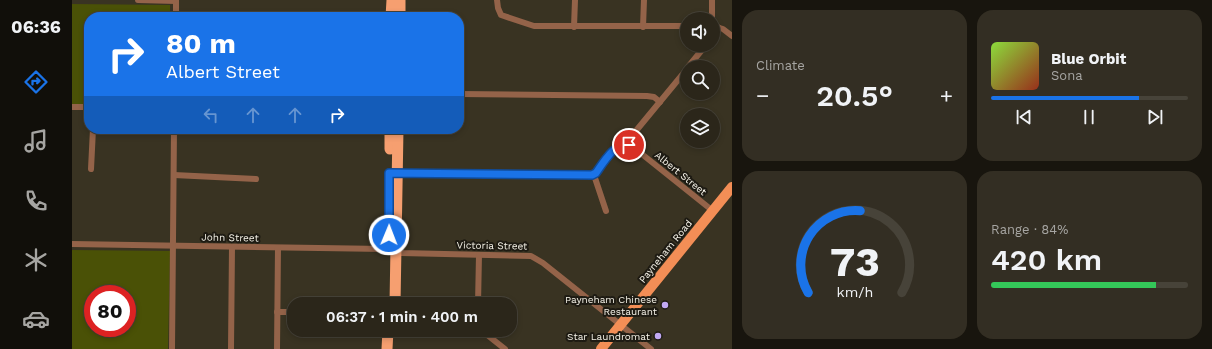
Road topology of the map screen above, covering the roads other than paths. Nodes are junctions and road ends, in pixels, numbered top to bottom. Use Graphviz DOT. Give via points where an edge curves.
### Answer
graph roads {
  1 [pos="138,0"];
  2 [pos="176,0"];
  3 [pos="392,0"];
  4 [pos="400,0"];
  5 [pos="498,0"];
  6 [pos="575,0"];
  7 [pos="644,0"];
  8 [pos="712,0"];
  9 [pos="176,12"];
  10 [pos="392,12"];
  11 [pos="400,12"];
  12 [pos="712,12"];
  13 [pos="680,26"];
  14 [pos="574,27"];
  15 [pos="643,27"];
  16 [pos="720,30"];
  17 [pos="732,36"];
  18 [pos="701,52"];
  19 [pos="694,60"];
  20 [pos="680,78"];
  21 [pos="464,94"];
  22 [pos="660,102"];
  23 [pos="72,107"];
  24 [pos="84,107"];
  25 [pos="93,134"];
  26 [pos="174,134"];
  27 [pos="390,134"];
  28 [pos="397,134"];
  29 [pos="629,145"];
  30 [pos="91,169"];
  31 [pos="393,173"];
  32 [pos="174,175"];
  33 [pos="594,175"];
  34 [pos="256,178"];
  35 [pos="732,187"];
  36 [pos="606,211"];
  37 [pos="713,211"];
  38 [pos="72,244"];
  39 [pos="173,246"];
  40 [pos="232,247"];
  41 [pos="278,248"];
  42 [pos="392,251"];
  43 [pos="479,255"];
  44 [pos="389,297"];
  45 [pos="395,297"];
  46 [pos="478,297"];
  47 [pos="277,312"];
  48 [pos="287,312"];
  49 [pos="620,324"];
  50 [pos="388,337"];
  51 [pos="395,337"];
  52 [pos="490,337"];
  53 [pos="172,349"];
  54 [pos="231,349"];
  55 [pos="277,349"];
  56 [pos="387,349"];
  57 [pos="395,349"];
  58 [pos="505,349"];
  59 [pos="601,349"];
  60 [pos="651,349"];
  1 -- 2 [label="street"];
  2 -- 9 [label="street"];
  3 -- 10 [label="highway"];
  4 -- 11 [label="highway"];
  5 -- 14 [label="street" via="501,15 512,20 534,26"];
  6 -- 14 [label="street"];
  7 -- 15 [label="street"];
  8 -- 12 [label="street"];
  13 -- 15 [label="street"];
  14 -- 15 [label="street"];
  16 -- 17 [label="street"];
  18 -- 19 [label="street"];
  20 -- 22 [label="street"];
  21 -- 22 [label="street" via="646,96 654,97"];
  22 -- 29 [label="street" via="635,132"];
  23 -- 24 [label="street"];
  25 -- 30 [label="street"];
  26 -- 32 [label="street"];
  27 -- 31 [label="highway"];
  28 -- 31 [label="highway"];
  29 -- 33 [label="street" via="617,146"];
  29 -- 37 [label="street, Albert Street"];
  31 -- 33 [label="street"];
  31 -- 42 [label="highway"];
  32 -- 34 [label="street"];
  32 -- 39 [label="street"];
  33 -- 36 [label="street"];
  35 -- 37 [label="main road, Payneham Road"];
  37 -- 49 [label="main road, Payneham Road"];
  38 -- 39 [label="street, John Street"];
  39 -- 40 [label="street, John Street"];
  39 -- 53 [label="street"];
  40 -- 41 [label="street, John Street"];
  40 -- 54 [label="street"];
  41 -- 42 [label="street, John Street"];
  41 -- 47 [label="street"];
  42 -- 43 [label="street, Victoria Street"];
  42 -- 44 [label="highway"];
  42 -- 45 [label="highway"];
  43 -- 46 [label="street"];
  43 -- 49 [label="street, Victoria Street" via="533,256"];
  47 -- 48 [label="street"];
  47 -- 55 [label="street"];
  49 -- 59 [label="main road, Payneham Road"];
  49 -- 60 [label="street, Victoria Street"];
  50 -- 56 [label="highway"];
  51 -- 57 [label="highway"];
  52 -- 58 [label="street"];
}
